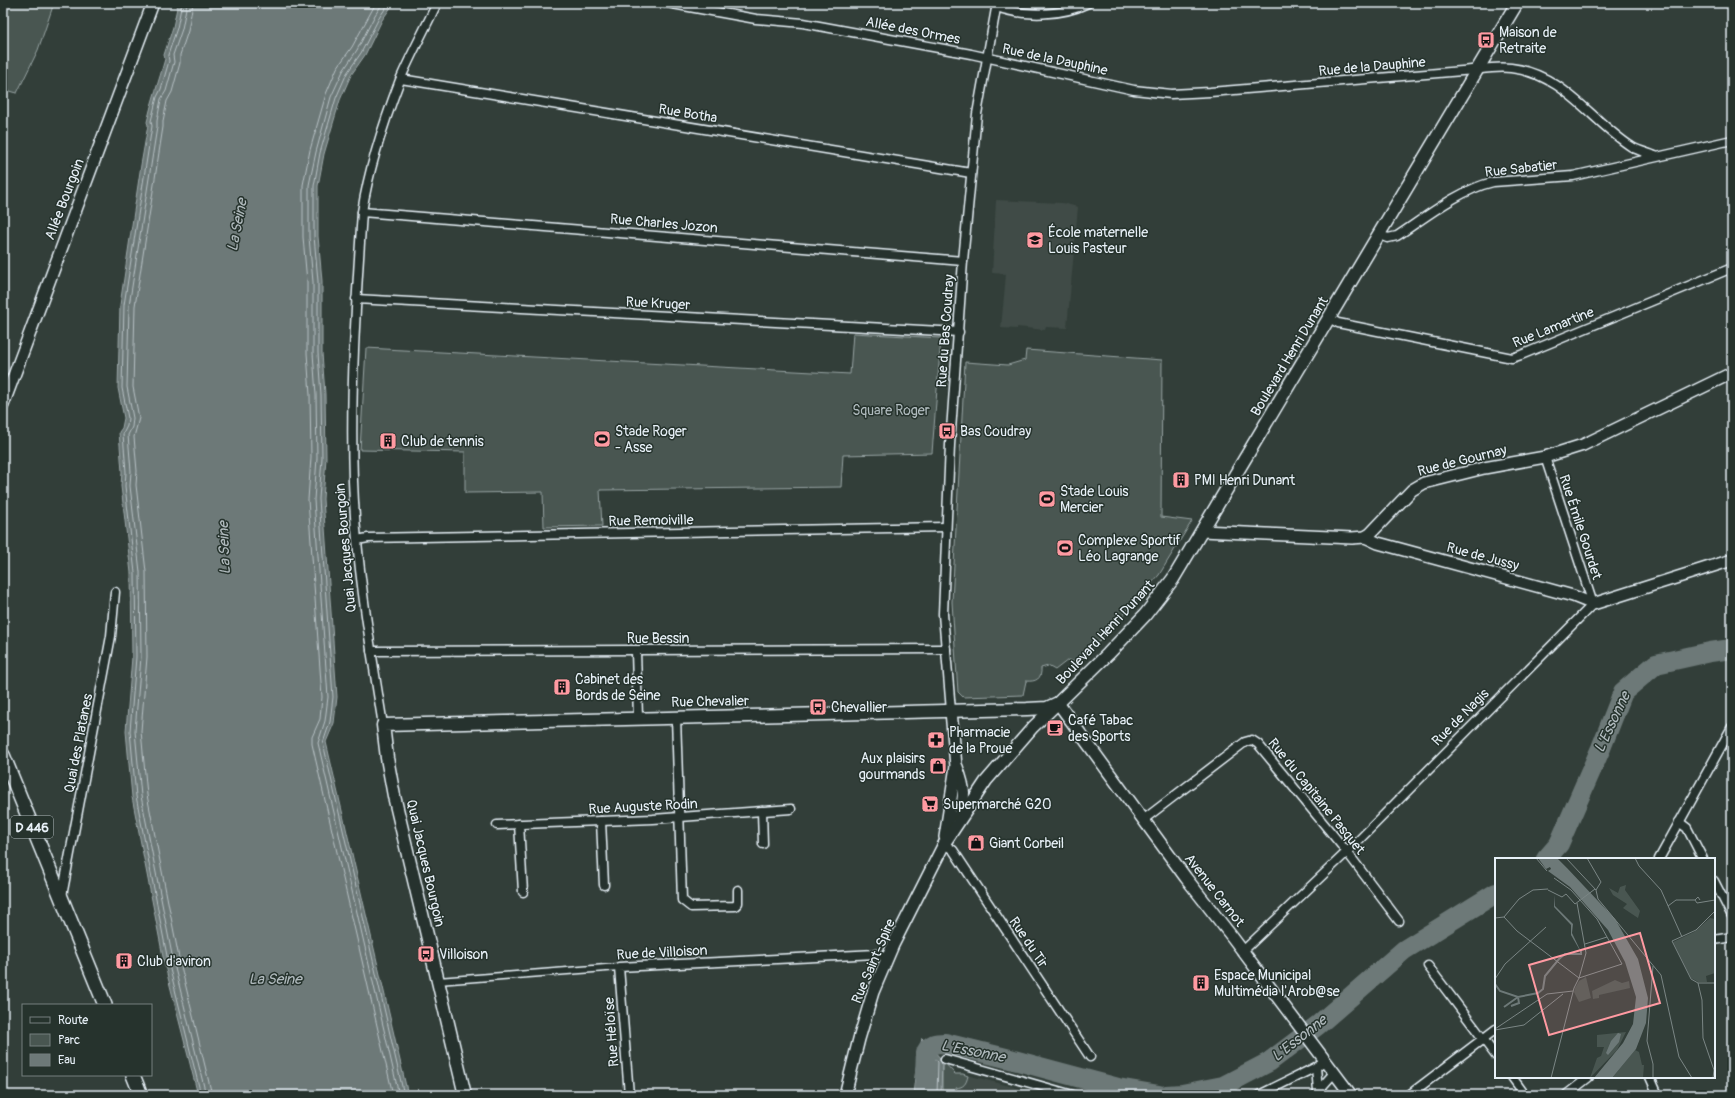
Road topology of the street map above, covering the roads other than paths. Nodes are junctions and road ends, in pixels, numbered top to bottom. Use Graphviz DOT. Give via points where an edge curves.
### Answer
graph roads {
  1 [pos="154,3"];
  2 [pos="437,3"];
  3 [pos="667,3"];
  4 [pos="1088,3"];
  5 [pos="1516,3"];
  6 [pos="997,5"];
  7 [pos="988,58"];
  8 [pos="1477,70"];
  9 [pos="401,79"];
  10 [pos="1732,140"];
  11 [pos="1655,156"];
  12 [pos="971,173"];
  13 [pos="362,212"];
  14 [pos="1380,235"];
  15 [pos="964,261"];
  16 [pos="1732,268"];
  17 [pos="356,299"];
  18 [pos="1329,318"];
  19 [pos="959,332"];
  20 [pos="1732,373"];
  21 [pos="3,405"];
  22 [pos="1545,457"];
  23 [pos="946,527"];
  24 [pos="1202,531"];
  25 [pos="1365,537"];
  26 [pos="358,540"];
  27 [pos="1732,560"];
  28 [pos="115,592"];
  29 [pos="1593,604"];
  30 [pos="946,649"];
  31 [pos="371,651"];
  32 [pos="636,651"];
  33 [pos="1058,703"];
  34 [pos="1034,709"];
  35 [pos="947,711"];
  36 [pos="638,718"];
  37 [pos="676,718"];
  38 [pos="383,725"];
  39 [pos="1033,727"];
  40 [pos="1732,727"];
  41 [pos="3,755"];
  42 [pos="956,766"];
  43 [pos="986,781"];
  44 [pos="964,788"];
  45 [pos="791,808"];
  46 [pos="762,812"];
  47 [pos="679,818"];
  48 [pos="1143,820"];
  49 [pos="602,821"];
  50 [pos="957,822"];
  51 [pos="1679,822"];
  52 [pos="519,824"];
  53 [pos="497,825"];
  54 [pos="763,844"];
  55 [pos="944,844"];
  56 [pos="1347,852"];
  57 [pos="1660,858"];
  58 [pos="1702,858"];
  59 [pos="1715,882"];
  60 [pos="604,885"];
  61 [pos="738,890"];
  62 [pos="523,892"];
  63 [pos="62,899"];
  64 [pos="1732,916"];
  65 [pos="1399,921"];
  66 [pos="1732,937"];
  67 [pos="1715,940"];
  68 [pos="1243,951"];
  69 [pos="887,958"];
  70 [pos="1428,966"];
  71 [pos="620,967"];
  72 [pos="438,981"];
  73 [pos="105,1004"];
  74 [pos="1495,1030"];
  75 [pos="1483,1038"];
  76 [pos="1495,1055"];
  77 [pos="1090,1056"];
  78 [pos="945,1060"];
  79 [pos="1320,1064"];
  80 [pos="1334,1073"];
  81 [pos="133,1076"];
  82 [pos="1513,1078"];
  83 [pos="1588,1078"];
  84 [pos="1650,1078"];
  85 [pos="1318,1093"];
  86 [pos="141,1095"];
  87 [pos="466,1095"];
  88 [pos="628,1095"];
  89 [pos="845,1095"];
  90 [pos="1069,1095"];
  91 [pos="1259,1095"];
  92 [pos="1351,1095"];
  93 [pos="1409,1095"];
  94 [pos="1525,1095"];
  95 [pos="1566,1095"];
  96 [pos="1658,1095"];
  1 -- 21 [label="street, Allée Bourgoin"];
  2 -- 9 [label="street, Quai Jacques Bourgoin"];
  3 -- 7 [label="street, Allée des Ormes" via="756,19 803,23"];
  4 -- 6 [label="street" via="1062,11 1041,13 1022,12"];
  5 -- 8 [label="main road, Boulevard Henri Dunant"];
  6 -- 7 [label="street, Rue du Bas Coudray"];
  7 -- 8 [label="street, Rue de la Dauphine" via="1134,90 1171,94"];
  7 -- 12 [label="street, Rue du Bas Coudray" via="976,114"];
  8 -- 11 [label="street, Rue de la Dauphine" via="1490,67 1511,68 1548,79 1562,87 1634,148"];
  8 -- 14 [label="main road, Boulevard Henri Dunant"];
  9 -- 12 [label="street, Rue Botha"];
  9 -- 13 [label="street, Quai Jacques Bourgoin" via="382,133"];
  10 -- 11 [label="street"];
  11 -- 14 [label="street, Rue Sabatier" via="1573,176 1482,184 1397,236 1388,238"];
  12 -- 15 [label="street, Rue du Bas Coudray"];
  13 -- 15 [label="street, Rue Charles Jozon"];
  13 -- 17 [label="street, Quai Jacques Bourgoin"];
  14 -- 18 [label="main road, Boulevard Henri Dunant"];
  15 -- 19 [label="street, Rue du Bas Coudray"];
  16 -- 18 [label="street, Rue Lamartine" via="1512,358 1338,323"];
  17 -- 19 [label="street, Rue Kruger"];
  17 -- 26 [label="street, Quai Jacques Bourgoin" via="353,482"];
  18 -- 24 [label="main road, Boulevard Henri Dunant"];
  19 -- 23 [label="street, Rue du Bas Coudray"];
  20 -- 22 [label="street, Rue de Gournay" via="1584,445"];
  22 -- 25 [label="street, Rue de Gournay" via="1484,468 1424,483 1412,490"];
  22 -- 29 [label="street, Rue Émile Gourdet"];
  23 -- 26 [label="street, Rue Remoiville"];
  23 -- 30 [label="street, Rue du Bas Coudray" via="943,614"];
  24 -- 25 [label="street"];
  24 -- 33 [label="main road, Boulevard Henri Dunant" via="1160,598"];
  25 -- 29 [label="street, Rue de Jussy" via="1378,543 1573,596"];
  26 -- 31 [label="street, Quai Jacques Bourgoin"];
  27 -- 29 [label="street, Rue de Nagis"];
  28 -- 63 [label="street, Quai des Platanes" via="111,636"];
  29 -- 56 [label="street, Rue de Nagis"];
  30 -- 32 [label="street, Rue Bessin"];
  30 -- 35 [label="street, Rue du Bas Coudray"];
  31 -- 32 [label="street, Rue Bessin"];
  31 -- 38 [label="street, Quai Jacques Bourgoin"];
  32 -- 36 [label="street"];
  33 -- 34 [label="main road, Rue Chevalier" via="1047,708"];
  33 -- 39 [label="street, Rue Saint-Spire"];
  33 -- 48 [label="street, Avenue Carnot"];
  34 -- 35 [label="main road, Rue Chevalier"];
  34 -- 39 [label="street" via="1036,718"];
  35 -- 37 [label="main road, Rue Chevalier"];
  35 -- 42 [label="street, Rue Saint-Spire"];
  36 -- 37 [label="main road, Rue Chevalier"];
  36 -- 38 [label="main road, Rue Chevalier"];
  37 -- 47 [label="street"];
  38 -- 72 [label="main road, Quai Jacques Bourgoin" via="394,796"];
  39 -- 43 [label="street, Rue Saint-Spire"];
  40 -- 51 [label="street"];
  41 -- 63 [label="main road, D 446"];
  42 -- 44 [label="street" via="958,790"];
  42 -- 55 [label="street, Rue Saint-Spire"];
  43 -- 44 [label="street"];
  43 -- 50 [label="street, Rue Saint-Spire"];
  44 -- 50 [label="street"];
  45 -- 46 [label="street, Rue Auguste Rodin"];
  46 -- 47 [label="street, Rue Auguste Rodin"];
  46 -- 54 [label="street"];
  47 -- 49 [label="street, Rue Auguste Rodin"];
  47 -- 61 [label="street" via="682,900 690,907 735,906 738,903"];
  48 -- 56 [label="street, Rue du Capitaine Pasquet" via="1245,742 1252,740"];
  48 -- 68 [label="street, Avenue Carnot"];
  49 -- 52 [label="street, Rue Auguste Rodin"];
  49 -- 60 [label="street"];
  50 -- 55 [label="street, Rue Saint-Spire"];
  51 -- 57 [label="street"];
  51 -- 58 [label="street" via="1687,828"];
  52 -- 53 [label="street, Rue Auguste Rodin"];
  52 -- 62 [label="street"];
  55 -- 69 [label="street, Rue Saint-Spire"];
  55 -- 77 [label="street, Rue du Tir" via="953,850"];
  56 -- 65 [label="street, Rue du Capitaine Pasquet"];
  56 -- 68 [label="street, Rue de Nagis"];
  59 -- 64 [label="street"];
  63 -- 73 [label="main road, D 446"];
  66 -- 67 [label="street"];
  68 -- 79 [label="street, Avenue Carnot" via="1316,1049"];
  69 -- 71 [label="street, Rue de Villoison" via="876,954"];
  69 -- 89 [label="street, Rue Saint-Spire" via="873,992"];
  70 -- 75 [label="street"];
  71 -- 72 [label="street, Rue de Villoison"];
  71 -- 88 [label="street, Rue Héloïse"];
  72 -- 87 [label="main road, Quai Jacques Bourgoin"];
  74 -- 75 [label="street"];
  75 -- 76 [label="street"];
  75 -- 93 [label="street"];
  78 -- 90 [label="street"];
  79 -- 80 [label="street, Avenue Carnot"];
  79 -- 85 [label="street"];
  79 -- 91 [label="street"];
  80 -- 85 [label="street"];
  80 -- 92 [label="street, Avenue Carnot"];
  81 -- 86 [label="main road"];
  82 -- 94 [label="street"];
  83 -- 95 [label="street"];
  84 -- 96 [label="street"];
}
